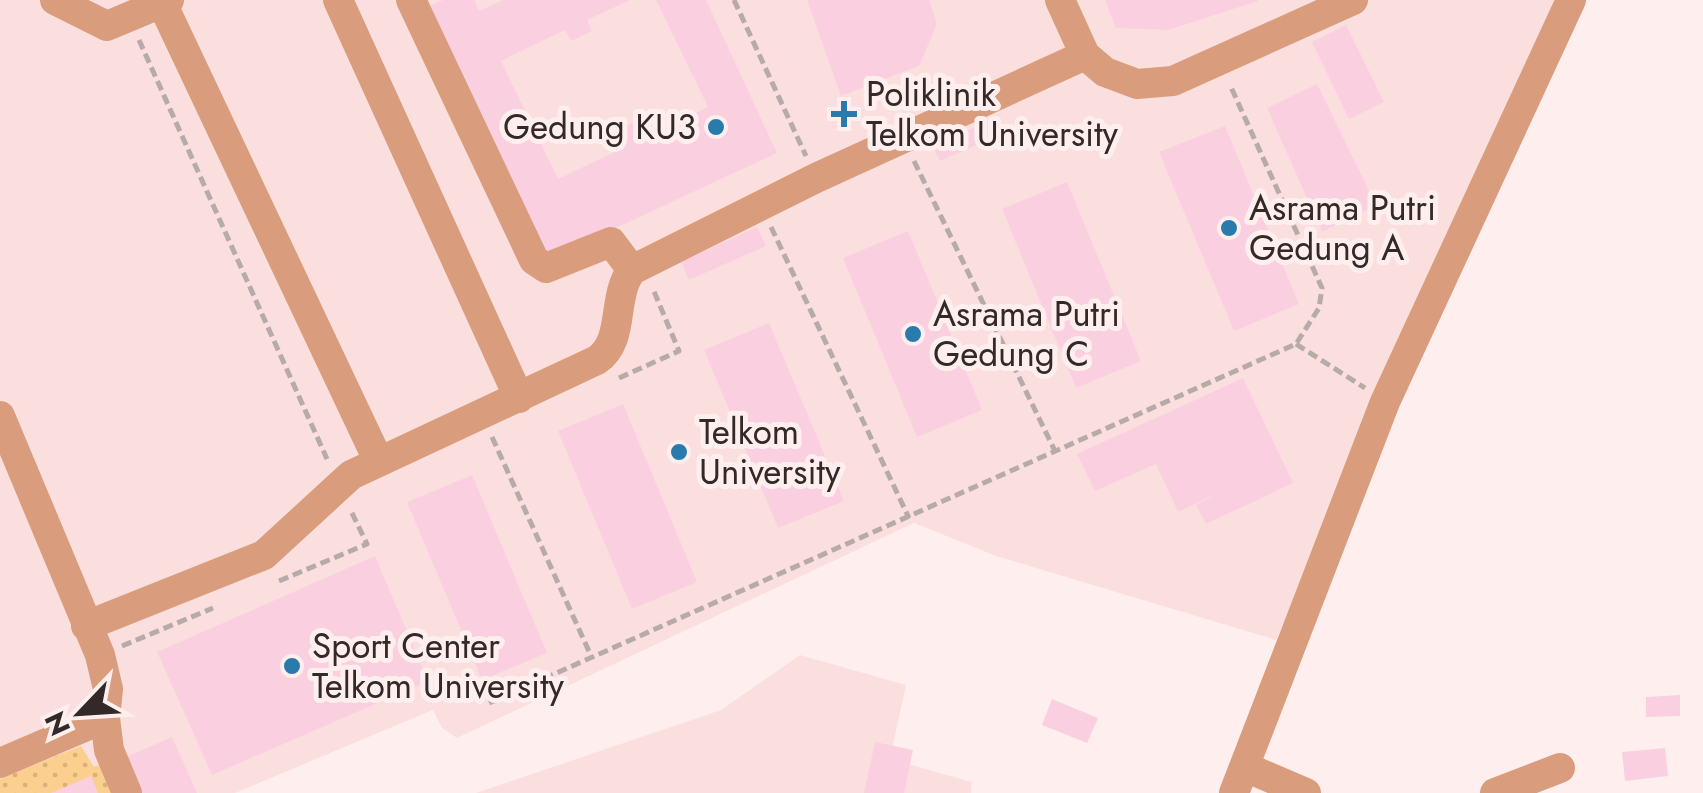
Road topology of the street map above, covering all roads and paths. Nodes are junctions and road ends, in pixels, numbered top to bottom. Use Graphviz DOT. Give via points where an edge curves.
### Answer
graph roads {
  1 [pos="55,0"];
  2 [pos="338,0"];
  3 [pos="410,0"];
  4 [pos="734,0"];
  5 [pos="1060,0"];
  6 [pos="1353,0"];
  7 [pos="1570,0"];
  8 [pos="166,1"];
  9 [pos="1085,54"];
  10 [pos="1219,59"];
  11 [pos="904,139"];
  12 [pos="816,178"];
  13 [pos="762,207"];
  14 [pos="632,270"];
  15 [pos="1296,344"];
  16 [pos="519,398"];
  17 [pos="1385,402"];
  18 [pos="0,416"];
  19 [pos="492,437"];
  20 [pos="1055,452"];
  21 [pos="378,460"];
  22 [pos="346,502"];
  23 [pos="909,518"];
  24 [pos="278,581"];
  25 [pos="224,603"];
  26 [pos="86,626"];
  27 [pos="100,655"];
  28 [pos="592,658"];
  29 [pos="488,703"];
  30 [pos="105,718"];
  31 [pos="0,763"];
  32 [pos="1560,768"];
  33 [pos="1240,780"];
  34 [pos="127,793"];
  35 [pos="1306,793"];
  36 [pos="1495,793"];
  1 -- 8 [label="street" via="106,26"];
  2 -- 16 [label="street"];
  3 -- 14 [label="street" via="534,260 546,268 562,266 611,242"];
  4 -- 12 [label="path"];
  5 -- 9 [label="street"];
  6 -- 10 [label="street"];
  7 -- 17 [label="street"];
  8 -- 21 [label="street"];
  9 -- 10 [label="street" via="1105,72 1137,84 1173,81"];
  9 -- 11 [label="street"];
  10 -- 15 [label="path" via="1322,288 1319,308"];
  11 -- 12 [label="street"];
  11 -- 20 [label="path"];
  12 -- 13 [label="street"];
  13 -- 14 [label="street"];
  13 -- 23 [label="path"];
  14 -- 16 [label="street" via="607,353"];
  15 -- 17 [label="path"];
  15 -- 20 [label="path"];
  16 -- 21 [label="street"];
  17 -- 33 [label="street"];
  18 -- 26 [label="street"];
  19 -- 28 [label="path"];
  20 -- 23 [label="path"];
  21 -- 26 [label="street" via="329,491 264,555"];
  22 -- 24 [label="path" via="367,544"];
  23 -- 28 [label="path"];
  25 -- 27 [label="path"];
  26 -- 27 [label="street"];
  27 -- 30 [label="street" via="108,689"];
  28 -- 29 [label="path"];
  30 -- 31 [label="street"];
  30 -- 34 [label="street" via="109,750"];
  32 -- 36 [label="street"];
  33 -- 35 [label="street"];
}
